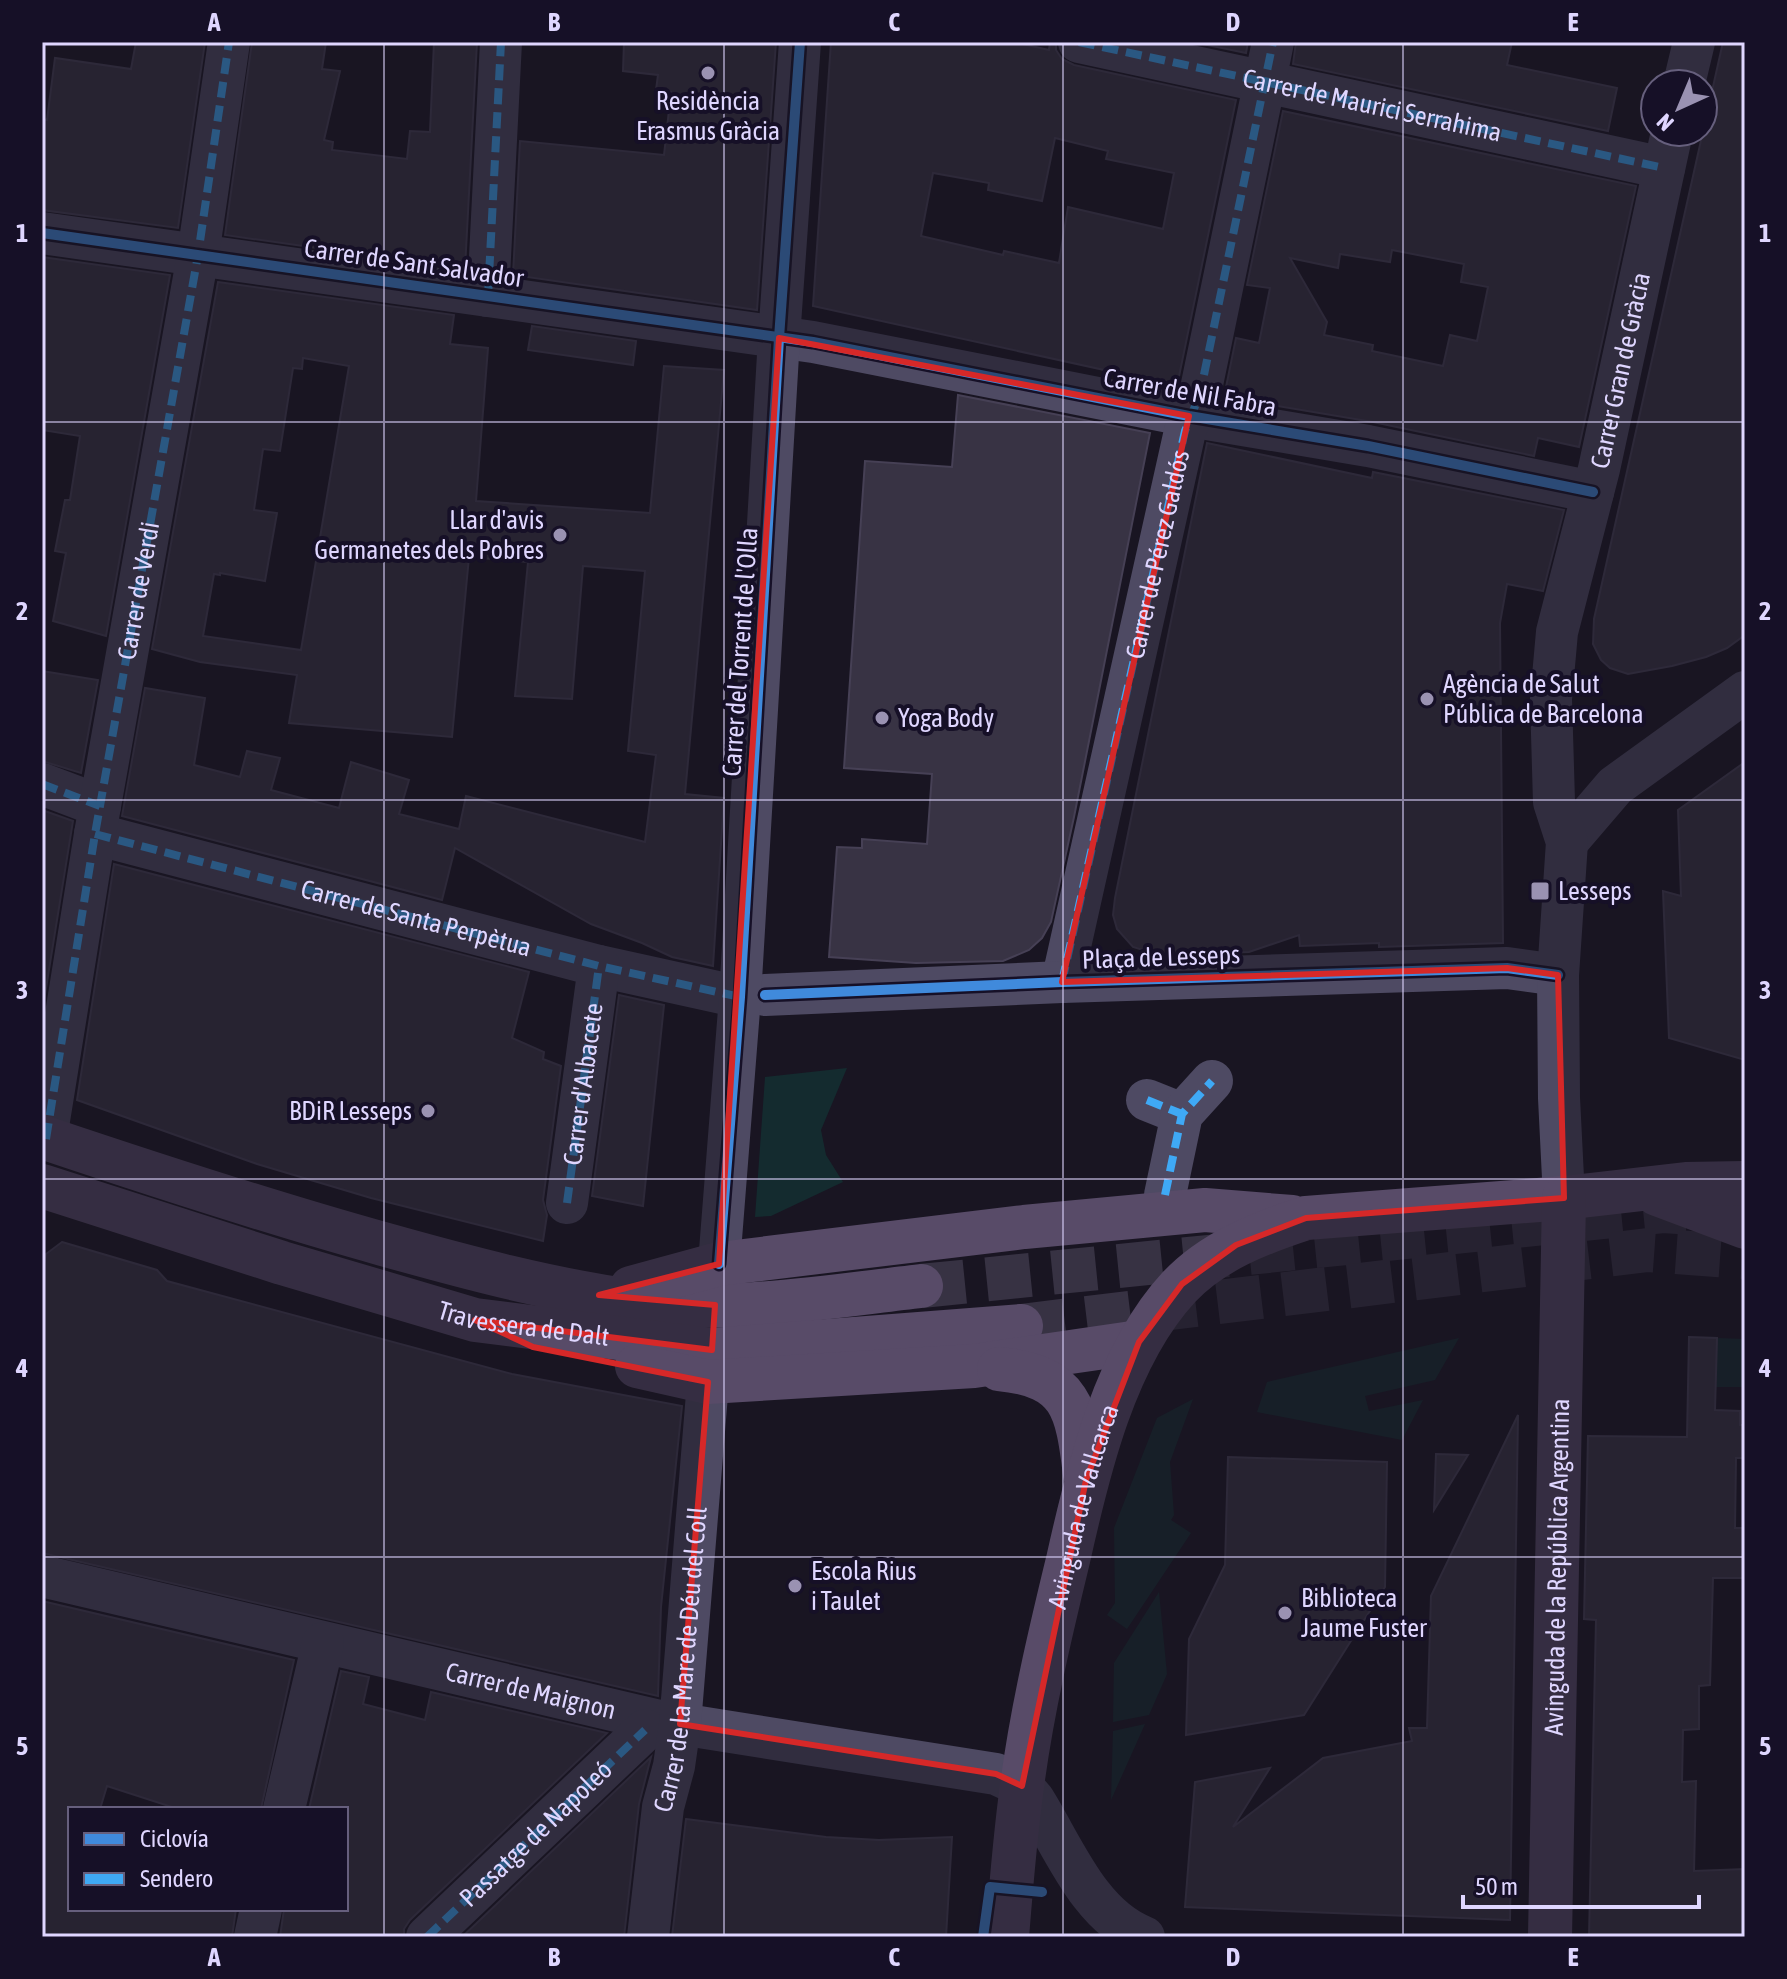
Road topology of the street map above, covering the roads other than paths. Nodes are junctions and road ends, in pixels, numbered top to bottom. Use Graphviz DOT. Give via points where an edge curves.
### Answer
graph roads {
  1 [pos="229,42"];
  2 [pos="501,42"];
  3 [pos="800,42"];
  4 [pos="1079,42"];
  5 [pos="1273,42"];
  6 [pos="1694,42"];
  7 [pos="1688,68"];
  8 [pos="1265,82"];
  9 [pos="1668,150"];
  10 [pos="42,233"];
  11 [pos="198,255"];
  12 [pos="488,296"];
  13 [pos="779,338"];
  14 [pos="1189,416"];
  15 [pos="1593,492"];
  16 [pos="1745,692"];
  17 [pos="42,784"];
  18 [pos="97,820"];
  19 [pos="1567,842"];
  20 [pos="599,966"];
  21 [pos="1558,975"];
  22 [pos="1062,982"];
  23 [pos="752,996"];
  24 [pos="1212,1081"];
  25 [pos="43,1146"];
  26 [pos="1745,1183"];
  27 [pos="42,1186"];
  28 [pos="1644,1189"];
  29 [pos="1165,1195"];
  30 [pos="1564,1198"];
  31 [pos="567,1203"];
  32 [pos="1306,1218"];
  33 [pos="1745,1227"];
  34 [pos="717,1285"];
  35 [pos="921,1286"];
  36 [pos="1021,1326"];
  37 [pos="1139,1342"];
  38 [pos="710,1366"];
  39 [pos="974,1366"];
  40 [pos="1086,1480"];
  41 [pos="42,1576"];
  42 [pos="323,1643"];
  43 [pos="662,1727"];
  44 [pos="1022,1786"];
  45 [pos="284,1807"];
  46 [pos="261,1911"];
  47 [pos="255,1937"];
  48 [pos="427,1937"];
  49 [pos="648,1937"];
  50 [pos="1007,1937"];
  51 [pos="1144,1937"];
  52 [pos="1550,1937"];
  1 -- 11 [label="street, Carrer de Verdi"];
  2 -- 12 [label="street"];
  3 -- 13 [label="street, Carrer del Torrent de l'Olla"];
  4 -- 8 [label="street, Carrer de Maurici Serrahima"];
  5 -- 8 [label="street, Carrer de Pérez Galdós"];
  6 -- 7 [label="street"];
  8 -- 9 [label="street, Carrer de Maurici Serrahima"];
  8 -- 14 [label="street, Carrer de Pérez Galdós" via="1200,394"];
  9 -- 15 [label="street, Carrer Gran de Gràcia"];
  10 -- 11 [label="street, Carrer de Sant Salvador"];
  11 -- 12 [label="street, Carrer de Sant Salvador"];
  11 -- 18 [label="street, Carrer de Verdi"];
  12 -- 13 [label="street, Carrer de Sant Salvador"];
  13 -- 14 [label="street, Carrer de Nil Fabra"];
  13 -- 23 [label="street, Carrer del Torrent de l'Olla"];
  14 -- 15 [label="street, Carrer de Nil Fabra"];
  14 -- 22 [label="street, Carrer de Pérez Galdós"];
  15 -- 19 [label="street, Carrer Gran de Gràcia" via="1557,632 1551,699 1554,802"];
  16 -- 19 [label="street" via="1615,786"];
  17 -- 18 [label="street, Carrer de Santa Perpètua"];
  18 -- 20 [label="street, Carrer de Santa Perpètua"];
  18 -- 25 [label="street, Carrer de Verdi"];
  19 -- 21 [label="street"];
  20 -- 23 [label="street, Carrer de Santa Perpètua"];
  20 -- 31 [label="street, Carrer d'Albacete"];
  21 -- 22 [label="street, Plaça de Lesseps" via="1507,968"];
  21 -- 30 [label="street"];
  22 -- 23 [label="street, Plaça de Lesseps"];
  23 -- 34 [label="street, Carrer del Torrent de l'Olla"];
  24 -- 29 [label="street" via="1165,1107"];
  25 -- 34 [label="main road, Travessera de Dalt" via="492,1274 633,1301"];
  26 -- 28 [label="main road"];
  27 -- 38 [label="main road, Travessera de Dalt" via="475,1320"];
  28 -- 30 [label="main road"];
  28 -- 33 [label="main road"];
  30 -- 32 [label="main road"];
  30 -- 52 [label="main road, Avinguda de la República Argentina"];
  32 -- 34 [label="main road" via="1205,1210 1024,1227"];
  32 -- 37 [label="main road, Avinguda de Vallcarca" via="1236,1245 1199,1269 1168,1300"];
  34 -- 35 [label="main road, Travessera de Dalt" via="771,1303"];
  34 -- 38 [label="main road"];
  36 -- 38 [label="main road, Travessera de Dalt"];
  37 -- 39 [label="main road"];
  37 -- 40 [label="main road, Avinguda de Vallcarca"];
  38 -- 39 [label="main road"];
  38 -- 43 [label="street, Carrer de la Mare de Déu del Coll"];
  39 -- 40 [label="main road" via="1028,1372 1055,1387 1075,1414"];
  40 -- 44 [label="main road, Avinguda de Vallcarca"];
  41 -- 42 [label="street, Carrer de Maignon"];
  42 -- 43 [label="street, Carrer de Maignon"];
  42 -- 45 [label="street"];
  43 -- 44 [label="street, Carrer de Maignon" via="996,1774"];
  43 -- 48 [label="street, Passatge de Napoleó"];
  43 -- 49 [label="street, Carrer de la Mare de Déu del Coll" via="674,1766 663,1807"];
  44 -- 50 [label="main road, Avinguda de Vallcarca"];
  44 -- 51 [label="street" via="1093,1896 1124,1927"];
  46 -- 47 [label="street"];
}
